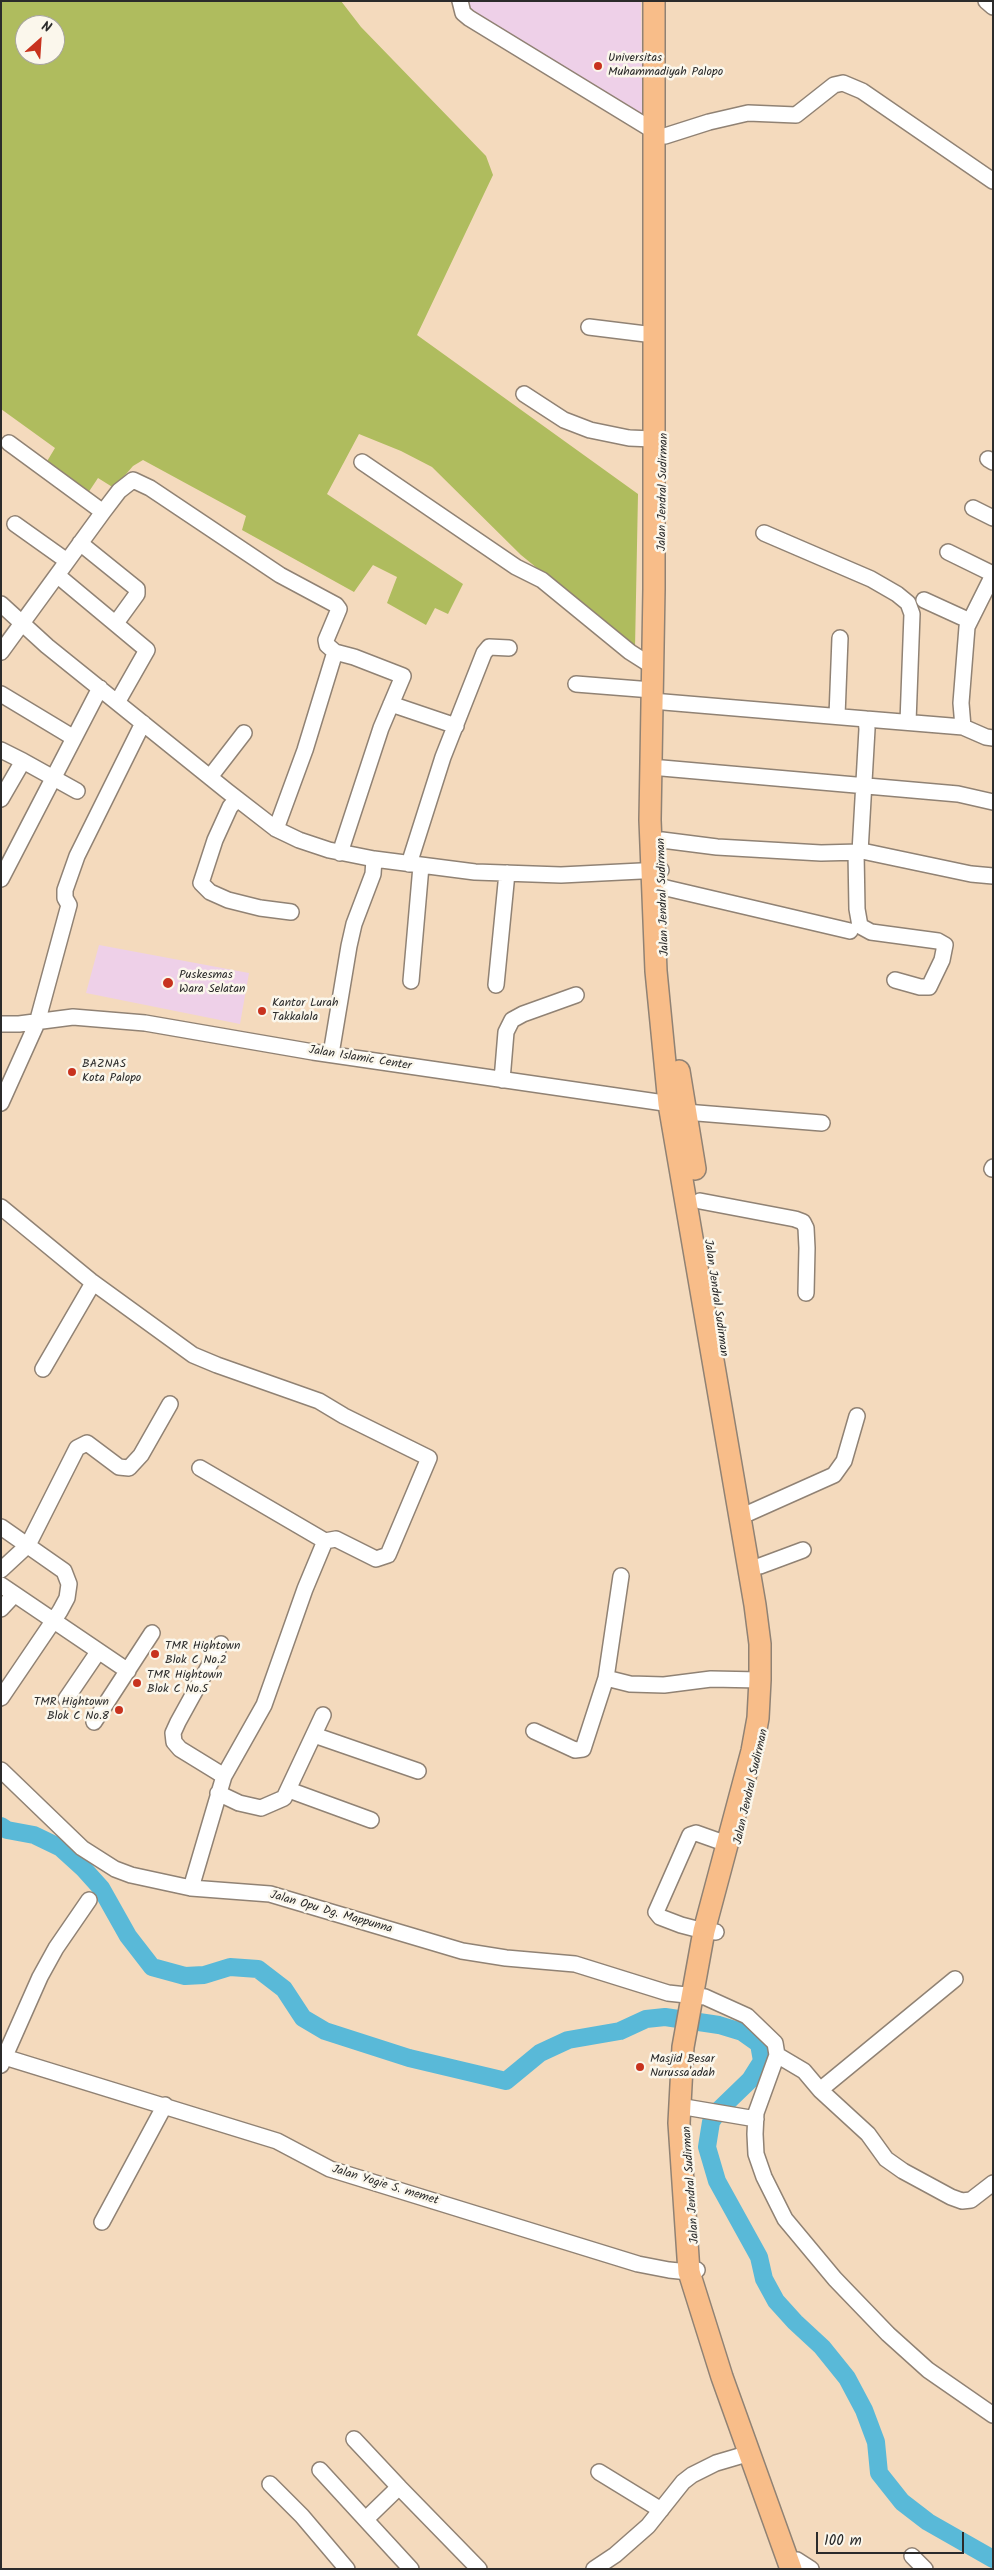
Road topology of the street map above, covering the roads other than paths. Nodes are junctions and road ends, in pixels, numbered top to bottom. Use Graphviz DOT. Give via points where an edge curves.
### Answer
graph roads {
  1 [pos="460,1"];
  2 [pos="654,1"];
  3 [pos="666,1"];
  4 [pos="986,1"];
  5 [pos="993,7"];
  6 [pos="660,134"];
  7 [pos="993,181"];
  8 [pos="589,327"];
  9 [pos="654,334"];
  10 [pos="524,394"];
  11 [pos="653,439"];
  12 [pos="9,444"];
  13 [pos="362,462"];
  14 [pos="972,508"];
  15 [pos="103,512"];
  16 [pos="993,518"];
  17 [pos="15,524"];
  18 [pos="764,532"];
  19 [pos="80,543"];
  20 [pos="948,552"];
  21 [pos="67,561"];
  22 [pos="57,575"];
  23 [pos="992,578"];
  24 [pos="924,600"];
  25 [pos="1,604"];
  26 [pos="22,621"];
  27 [pos="970,621"];
  28 [pos="116,623"];
  29 [pos="840,638"];
  30 [pos="510,648"];
  31 [pos="1,652"];
  32 [pos="335,652"];
  33 [pos="652,666"];
  34 [pos="576,684"];
  35 [pos="100,688"];
  36 [pos="1,694"];
  37 [pos="656,698"];
  38 [pos="118,702"];
  39 [pos="391,704"];
  40 [pos="837,716"];
  41 [pos="866,719"];
  42 [pos="908,722"];
  43 [pos="143,723"];
  44 [pos="456,726"];
  45 [pos="963,727"];
  46 [pos="244,733"];
  47 [pos="74,738"];
  48 [pos="993,738"];
  49 [pos="1,750"];
  50 [pos="23,761"];
  51 [pos="662,768"];
  52 [pos="54,777"];
  53 [pos="210,777"];
  54 [pos="864,787"];
  55 [pos="77,791"];
  56 [pos="1,799"];
  57 [pos="237,799"];
  58 [pos="993,802"];
  59 [pos="276,829"];
  60 [pos="662,840"];
  61 [pos="859,851"];
  62 [pos="340,852"];
  63 [pos="374,859"];
  64 [pos="416,865"];
  65 [pos="507,873"];
  66 [pos="658,875"];
  67 [pos="993,876"];
  68 [pos="1,879"];
  69 [pos="291,912"];
  70 [pos="850,931"];
  71 [pos="895,980"];
  72 [pos="411,981"];
  73 [pos="496,985"];
  74 [pos="576,995"];
  75 [pos="37,1022"];
  76 [pos="1,1024"];
  77 [pos="331,1054"];
  78 [pos="502,1080"];
  79 [pos="1,1103"];
  80 [pos="679,1107"];
  81 [pos="822,1123"];
  82 [pos="700,1201"];
  83 [pos="1,1207"];
  84 [pos="93,1283"];
  85 [pos="806,1293"];
  86 [pos="43,1369"];
  87 [pos="170,1404"];
  88 [pos="857,1416"];
  89 [pos="200,1468"];
  90 [pos="749,1513"];
  91 [pos="1,1527"];
  92 [pos="325,1541"];
  93 [pos="28,1545"];
  94 [pos="803,1550"];
  95 [pos="760,1566"];
  96 [pos="1,1570"];
  97 [pos="621,1576"];
  98 [pos="1,1585"];
  99 [pos="14,1595"];
  100 [pos="1,1609"];
  101 [pos="54,1622"];
  102 [pos="152,1633"];
  103 [pos="221,1644"];
  104 [pos="98,1652"];
  105 [pos="128,1671"];
  106 [pos="606,1678"];
  107 [pos="760,1680"];
  108 [pos="1,1698"];
  109 [pos="66,1699"];
  110 [pos="323,1715"];
  111 [pos="94,1722"];
  112 [pos="534,1731"];
  113 [pos="314,1736"];
  114 [pos="1,1770"];
  115 [pos="418,1771"];
  116 [pos="224,1776"];
  117 [pos="289,1790"];
  118 [pos="218,1793"];
  119 [pos="371,1820"];
  120 [pos="727,1844"];
  121 [pos="191,1888"];
  122 [pos="89,1900"];
  123 [pos="710,1932"];
  124 [pos="955,1979"];
  125 [pos="697,2003"];
  126 [pos="777,2055"];
  127 [pos="2,2059"];
  128 [pos="820,2090"];
  129 [pos="165,2106"];
  130 [pos="692,2108"];
  131 [pos="756,2119"];
  132 [pos="993,2183"];
  133 [pos="102,2222"];
  134 [pos="694,2271"];
  135 [pos="993,2416"];
  136 [pos="354,2439"];
  137 [pos="750,2452"];
  138 [pos="320,2470"];
  139 [pos="599,2472"];
  140 [pos="270,2484"];
  141 [pos="399,2487"];
  142 [pos="661,2510"];
  143 [pos="366,2518"];
  144 [pos="912,2556"];
  145 [pos="618,2562"];
  146 [pos="798,2566"];
  147 [pos="347,2569"];
  148 [pos="411,2569"];
  149 [pos="479,2569"];
  150 [pos="594,2569"];
  151 [pos="925,2569"];
  1 -- 6 [label="street" via="469,18"];
  2 -- 6 [label="highway, Jalan Jendral Sudirman"];
  3 -- 6 [label="highway, Jalan Jendral Sudirman"];
  4 -- 5 [label="street"];
  6 -- 7 [label="street" via="738,115 796,115 834,85 844,83 862,91"];
  6 -- 9 [label="highway, Jalan Jendral Sudirman"];
  6 -- 37 [label="highway, Jalan Jendral Sudirman"];
  8 -- 9 [label="street"];
  9 -- 11 [label="highway, Jalan Jendral Sudirman"];
  10 -- 11 [label="street" via="564,420 590,430"];
  11 -- 33 [label="highway, Jalan Jendral Sudirman"];
  12 -- 15 [label="street"];
  13 -- 33 [label="street" via="516,567 542,580 630,652"];
  14 -- 16 [label="street"];
  15 -- 19 [label="street"];
  15 -- 32 [label="street" via="119,491 133,480 150,488 280,575 336,604 338,609 326,640"];
  17 -- 21 [label="street"];
  18 -- 42 [label="street" via="862,575 908,603 912,614"];
  19 -- 21 [label="street"];
  19 -- 28 [label="street" via="137,589 137,594"];
  20 -- 23 [label="street"];
  21 -- 22 [label="street"];
  22 -- 26 [label="street"];
  22 -- 28 [label="street"];
  23 -- 27 [label="street"];
  24 -- 27 [label="street"];
  25 -- 26 [label="street"];
  26 -- 31 [label="street"];
  26 -- 35 [label="street" via="47,646"];
  27 -- 45 [label="street" via="961,703"];
  28 -- 38 [label="street" via="147,652"];
  29 -- 40 [label="street"];
  30 -- 44 [label="street" via="486,649"];
  32 -- 39 [label="street" via="403,675"];
  32 -- 59 [label="street" via="305,750"];
  33 -- 37 [label="highway, Jalan Jendral Sudirman"];
  34 -- 37 [label="street"];
  35 -- 38 [label="street"];
  35 -- 47 [label="street"];
  36 -- 47 [label="street"];
  37 -- 40 [label="street"];
  37 -- 51 [label="highway, Jalan Jendral Sudirman"];
  37 -- 66 [label="highway, Jalan Jendral Sudirman"];
  38 -- 43 [label="street"];
  39 -- 44 [label="street"];
  39 -- 62 [label="street"];
  40 -- 41 [label="street"];
  41 -- 42 [label="street"];
  41 -- 54 [label="street"];
  42 -- 45 [label="street"];
  43 -- 53 [label="street"];
  43 -- 75 [label="street" via="76,856 64,894 69,905"];
  44 -- 64 [label="street" via="443,757"];
  45 -- 48 [label="street"];
  46 -- 53 [label="street"];
  47 -- 52 [label="street"];
  49 -- 50 [label="street"];
  50 -- 52 [label="street"];
  50 -- 56 [label="street"];
  51 -- 54 [label="street"];
  51 -- 60 [label="highway, Jalan Jendral Sudirman"];
  52 -- 55 [label="street"];
  52 -- 68 [label="street"];
  53 -- 57 [label="street"];
  54 -- 58 [label="street" via="958,794"];
  54 -- 61 [label="street"];
  57 -- 59 [label="street"];
  57 -- 69 [label="street" via="215,840 201,883 210,892 228,900"];
  59 -- 62 [label="street" via="299,840"];
  60 -- 61 [label="street" via="821,853"];
  60 -- 66 [label="highway, Jalan Jendral Sudirman"];
  61 -- 67 [label="street"];
  61 -- 71 [label="street" via="857,909 860,926 871,932 938,941 945,945 942,960 929,987"];
  62 -- 63 [label="street"];
  63 -- 64 [label="street"];
  63 -- 77 [label="street" via="368,888 350,939"];
  64 -- 65 [label="street"];
  64 -- 72 [label="street"];
  65 -- 66 [label="street"];
  65 -- 73 [label="street"];
  66 -- 70 [label="street"];
  66 -- 80 [label="highway, Jalan Jendral Sudirman"];
  74 -- 78 [label="street" via="512,1020 506,1032"];
  75 -- 76 [label="street, Jalan Islamic Center"];
  75 -- 77 [label="street, Jalan Islamic Center" via="73,1017 145,1023"];
  75 -- 79 [label="street"];
  77 -- 78 [label="street, Jalan Islamic Center"];
  78 -- 80 [label="street, Jalan Islamic Center"];
  80 -- 81 [label="street, Jalan Islamic Center"];
  80 -- 82 [label="highway, Jalan Jendral Sudirman"];
  80 -- 107 [label="highway, Jalan Jendral Sudirman" via="755,1605"];
  82 -- 85 [label="street" via="802,1222 807,1238"];
  82 -- 90 [label="highway, Jalan Jendral Sudirman"];
  83 -- 84 [label="street"];
  84 -- 86 [label="street"];
  84 -- 92 [label="street" via="199,1358 319,1401 429,1458 388,1555 376,1559 336,1539"];
  87 -- 93 [label="street" via="141,1455 129,1468 119,1467 87,1443 77,1448"];
  88 -- 90 [label="street" via="844,1460 834,1475"];
  89 -- 92 [label="street"];
  90 -- 95 [label="highway, Jalan Jendral Sudirman"];
  91 -- 93 [label="street"];
  92 -- 116 [label="street" via="264,1705"];
  93 -- 96 [label="street"];
  93 -- 101 [label="street" via="64,1571 69,1584 67,1598"];
  94 -- 95 [label="street"];
  95 -- 123 [label="highway, Jalan Jendral Sudirman" via="769,1628 770,1683 766,1728"];
  97 -- 106 [label="street"];
  98 -- 99 [label="street"];
  99 -- 100 [label="street"];
  99 -- 101 [label="street"];
  101 -- 104 [label="street"];
  101 -- 108 [label="street"];
  102 -- 105 [label="street"];
  103 -- 116 [label="street" via="173,1733 174,1742 180,1749"];
  104 -- 105 [label="street"];
  104 -- 109 [label="street"];
  105 -- 111 [label="street"];
  106 -- 107 [label="street" via="630,1684 664,1685 710,1679"];
  106 -- 112 [label="street" via="583,1749 575,1750"];
  107 -- 120 [label="highway, Jalan Jendral Sudirman" via="752,1751"];
  110 -- 113 [label="street"];
  113 -- 115 [label="street"];
  113 -- 117 [label="street"];
  114 -- 121 [label="street, Jalan Opu Dg. Mappunna" via="62,1831 103,1862 132,1875"];
  116 -- 118 [label="street"];
  117 -- 118 [label="street" via="276,1804 261,1808 239,1803"];
  117 -- 119 [label="street"];
  118 -- 121 [label="street"];
  120 -- 123 [label="highway, Jalan Jendral Sudirman"];
  120 -- 123 [label="street" via="696,1833 690,1835 656,1912 660,1917"];
  121 -- 125 [label="street, Jalan Opu Dg. Mappunna" via="270,1894 462,1951 575,1964"];
  122 -- 127 [label="street" via="56,1948"];
  123 -- 125 [label="highway, Jalan Jendral Sudirman"];
  124 -- 128 [label="street"];
  125 -- 126 [label="street, Jalan Opu Dg. Mappunna" via="747,2016 774,2043"];
  125 -- 130 [label="highway, Jalan Jendral Sudirman" via="692,2031"];
  126 -- 128 [label="street" via="804,2071"];
  126 -- 131 [label="street"];
  127 -- 129 [label="street, Jalan Yogie S. memet"];
  128 -- 132 [label="street" via="852,2117 886,2159 951,2197 971,2200"];
  129 -- 133 [label="street"];
  129 -- 134 [label="street, Jalan Yogie S. memet" via="277,2141 330,2169 638,2264"];
  130 -- 131 [label="street"];
  130 -- 134 [label="highway, Jalan Jendral Sudirman"];
  131 -- 135 [label="street" via="756,2154 764,2177 785,2219 804,2245 864,2310 921,2364"];
  134 -- 137 [label="highway, Jalan Jendral Sudirman" via="722,2377"];
  134 -- 146 [label="highway, Jalan Jendral Sudirman"];
  136 -- 141 [label="street"];
  137 -- 142 [label="street" via="692,2475"];
  137 -- 146 [label="highway, Jalan Jendral Sudirman"];
  138 -- 143 [label="street"];
  139 -- 142 [label="street"];
  140 -- 147 [label="street"];
  141 -- 143 [label="street"];
  141 -- 149 [label="street"];
  142 -- 145 [label="street"];
  143 -- 148 [label="street"];
  144 -- 151 [label="street"];
  145 -- 150 [label="street"];
}
